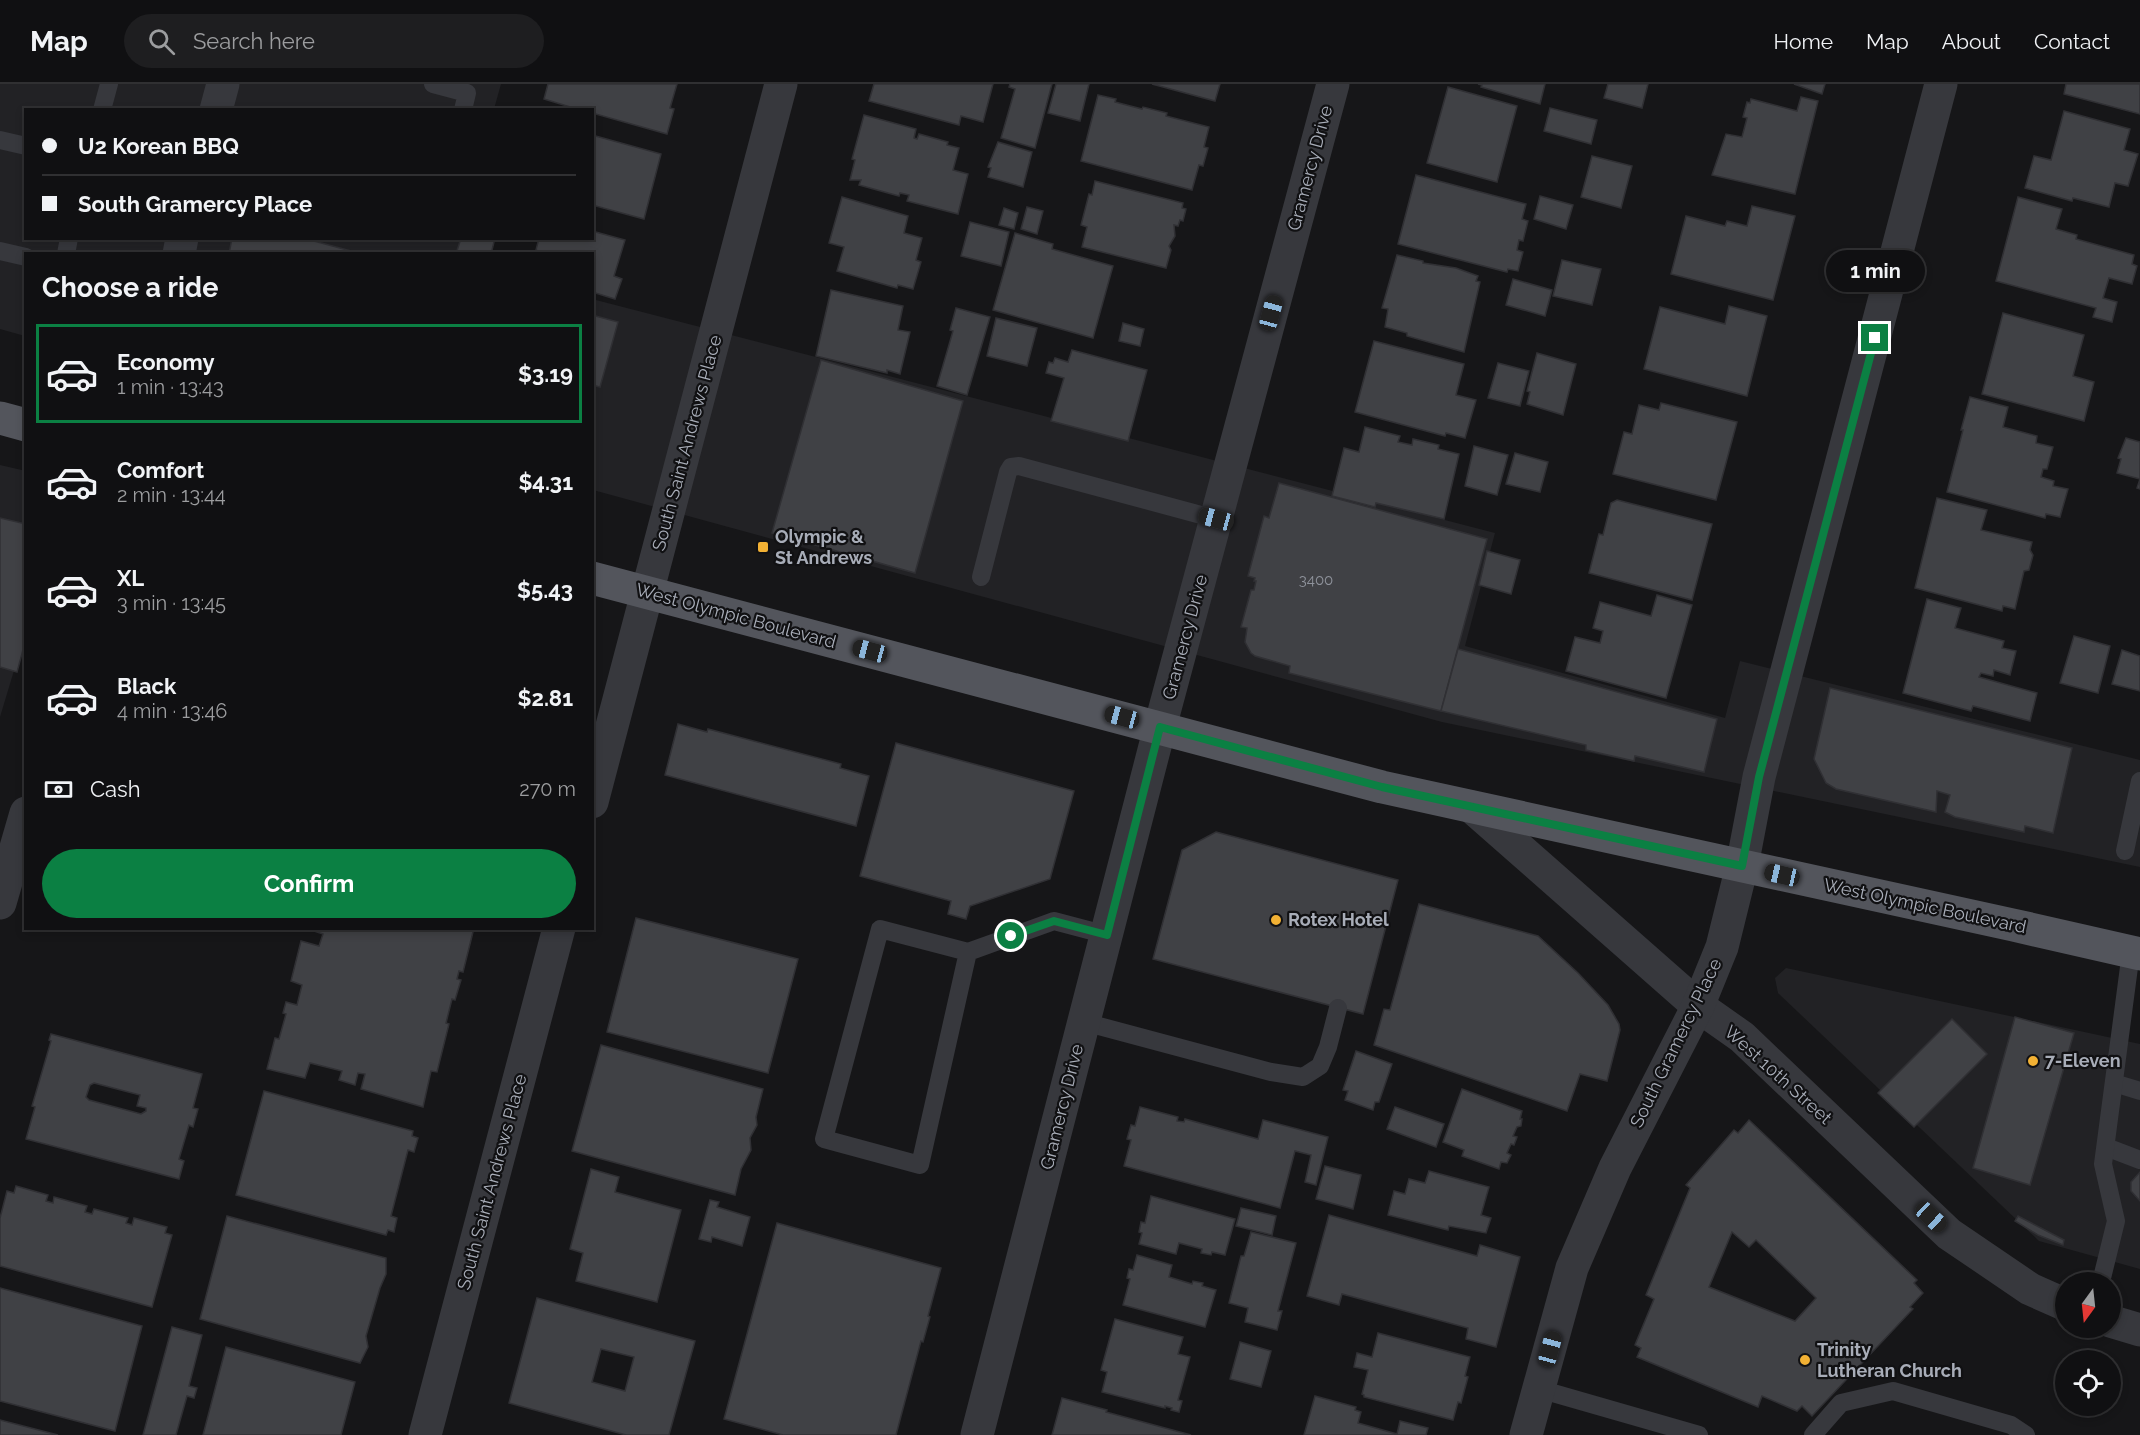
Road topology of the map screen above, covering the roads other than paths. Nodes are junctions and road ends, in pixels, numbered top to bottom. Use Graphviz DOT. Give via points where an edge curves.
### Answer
graph roads {
  1 [pos="109,84"];
  2 [pos="223,84"];
  3 [pos="433,84"];
  4 [pos="781,84"];
  5 [pos="1332,84"];
  6 [pos="1941,84"];
  7 [pos="103,108"];
  8 [pos="217,108"];
  9 [pos="463,108"];
  10 [pos="0,140"];
  11 [pos="24,146"];
  12 [pos="0,251"];
  13 [pos="24,257"];
  14 [pos="0,418"];
  15 [pos="24,424"];
  16 [pos="1216,519"];
  17 [pos="981,577"];
  18 [pos="594,579"];
  19 [pos="648,593"];
  20 [pos="602,727"];
  21 [pos="1160,727"];
  22 [pos="2140,781"];
  23 [pos="594,787"];
  24 [pos="1472,807"];
  25 [pos="24,820"];
  26 [pos="2125,850"];
  27 [pos="1742,866"];
  28 [pos="0,903"];
  29 [pos="558,930"];
  30 [pos="1107,935"];
  31 [pos="968,952"];
  32 [pos="2135,953"];
  33 [pos="1698,1006"];
  34 [pos="1338,1008"];
  35 [pos="1084,1022"];
  36 [pos="2114,1083"];
  37 [pos="2140,1091"];
  38 [pos="2106,1147"];
  39 [pos="2140,1160"];
  40 [pos="2103,1272"];
  41 [pos="2055,1300"];
  42 [pos="2121,1324"];
  43 [pos="2140,1330"];
  44 [pos="1539,1389"];
  45 [pos="425,1435"];
  46 [pos="977,1435"];
  47 [pos="1526,1435"];
  48 [pos="1699,1435"];
  49 [pos="1813,1435"];
  50 [pos="2026,1435"];
  1 -- 7 [label="lane"];
  2 -- 8 [label="street"];
  3 -- 9 [label="lane" via="467,93"];
  4 -- 19 [label="street, South Saint Andrews Place"];
  5 -- 16 [label="street, Gramercy Drive"];
  6 -- 27 [label="street, South Gramercy Place" via="1759,777"];
  10 -- 11 [label="lane"];
  12 -- 13 [label="lane"];
  14 -- 15 [label="main road"];
  16 -- 17 [label="lane" via="1011,467"];
  16 -- 21 [label="street, Gramercy Drive"];
  18 -- 19 [label="main road, West Olympic Boulevard"];
  19 -- 20 [label="street, South Saint Andrews Place"];
  19 -- 21 [label="main road, West Olympic Boulevard"];
  20 -- 23 [label="street, South Saint Andrews Place"];
  21 -- 24 [label="main road, West Olympic Boulevard"];
  21 -- 30 [label="street, Gramercy Drive"];
  22 -- 26 [label="lane"];
  24 -- 27 [label="main road, West Olympic Boulevard"];
  24 -- 33 [label="street, West 10th Street"];
  25 -- 28 [label="street"];
  27 -- 32 [label="main road, West Olympic Boulevard"];
  27 -- 33 [label="street, South Gramercy Place" via="1722,947"];
  29 -- 45 [label="street, South Saint Andrews Place"];
  30 -- 31 [label="lane" via="1054,921"];
  30 -- 35 [label="street, Gramercy Drive"];
  31 -- 31 [label="lane" via="880,929 824,1139 920,1165"];
  32 -- 36 [label="lane"];
  33 -- 41 [label="street, West 10th Street" via="1742,1037 1948,1234 2030,1289"];
  33 -- 44 [label="street, South Gramercy Place" via="1615,1168 1572,1268"];
  34 -- 35 [label="lane" via="1320,1066 1303,1077"];
  35 -- 46 [label="street, Gramercy Drive"];
  36 -- 37 [label="lane"];
  36 -- 38 [label="lane"];
  38 -- 39 [label="lane"];
  38 -- 40 [label="lane" via="2103,1164 2116,1221"];
  42 -- 43 [label="street"];
  44 -- 47 [label="street, South Gramercy Place"];
  44 -- 48 [label="lane"];
  49 -- 50 [label="lane" via="1841,1403 1893,1391 2011,1425"];
}
